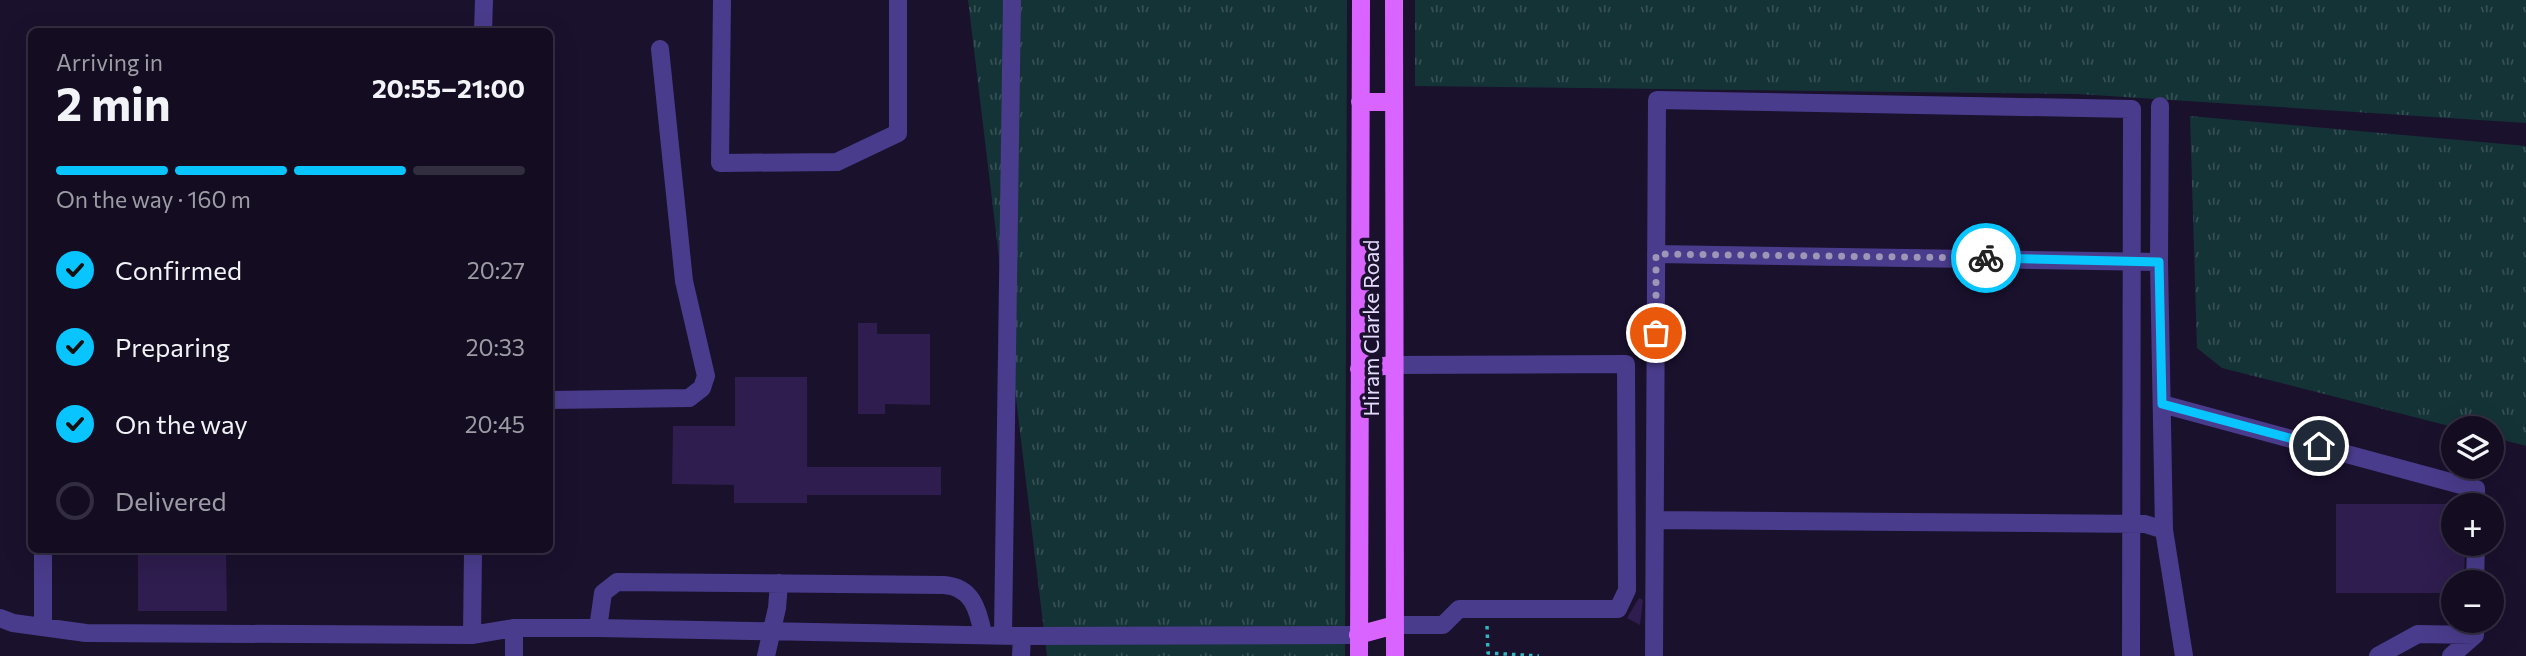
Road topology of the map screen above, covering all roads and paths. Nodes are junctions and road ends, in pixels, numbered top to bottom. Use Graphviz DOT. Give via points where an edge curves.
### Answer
graph roads {
  1 [pos="484,0"];
  2 [pos="722,0"];
  3 [pos="898,0"];
  4 [pos="1012,0"];
  5 [pos="1361,0"];
  6 [pos="1394,0"];
  7 [pos="483,28"];
  8 [pos="660,49"];
  9 [pos="1360,102"];
  10 [pos="1394,102"];
  11 [pos="2160,106"];
  12 [pos="1656,254"];
  13 [pos="2132,260"];
  14 [pos="2159,262"];
  15 [pos="1392,365"];
  16 [pos="1359,369"];
  17 [pos="553,400"];
  18 [pos="2162,404"];
  19 [pos="2476,493"];
  20 [pos="1655,520"];
  21 [pos="2131,524"];
  22 [pos="2164,530"];
  23 [pos="43,553"];
  24 [pos="473,553"];
  25 [pos="779,583"];
  26 [pos="1487,610"];
  27 [pos="0,618"];
  28 [pos="43,625"];
  29 [pos="1395,625"];
  30 [pos="514,628"];
  31 [pos="598,628"];
  32 [pos="771,630"];
  33 [pos="2441,632"];
  34 [pos="2471,633"];
  35 [pos="983,634"];
  36 [pos="472,635"];
  37 [pos="1003,635"];
  38 [pos="1358,635"];
  39 [pos="1022,636"];
  40 [pos="1520,655"];
  41 [pos="514,656"];
  42 [pos="766,656"];
  43 [pos="1021,656"];
  44 [pos="1359,656"];
  45 [pos="1395,656"];
  46 [pos="1539,656"];
  47 [pos="1654,656"];
  48 [pos="2131,656"];
  49 [pos="2184,656"];
  50 [pos="2378,656"];
  51 [pos="2451,656"];
  1 -- 7 [label="lane"];
  2 -- 3 [label="lane" via="720,163 838,162 898,133"];
  4 -- 37 [label="lane"];
  5 -- 9 [label="main road, Hiram Clarke Road"];
  6 -- 10 [label="main road, Hiram Clarke Road"];
  8 -- 17 [label="lane" via="684,281 706,376 702,388 689,398"];
  9 -- 10 [label="main road"];
  9 -- 16 [label="main road, Hiram Clarke Road"];
  10 -- 15 [label="main road, Hiram Clarke Road"];
  11 -- 14 [label="lane"];
  12 -- 13 [label="lane"];
  12 -- 13 [label="lane" via="1657,100 2132,109"];
  12 -- 20 [label="lane"];
  13 -- 14 [label="lane"];
  13 -- 21 [label="lane"];
  14 -- 18 [label="lane"];
  15 -- 16 [label="main road"];
  15 -- 26 [label="lane" via="1626,364 1627,590 1618,609"];
  15 -- 29 [label="main road, Hiram Clarke Road"];
  16 -- 38 [label="main road, Hiram Clarke Road"];
  18 -- 19 [label="lane" via="2476,489"];
  18 -- 22 [label="lane"];
  20 -- 21 [label="lane"];
  20 -- 47 [label="lane"];
  21 -- 22 [label="lane"];
  21 -- 48 [label="lane"];
  22 -- 49 [label="lane"];
  23 -- 28 [label="lane"];
  24 -- 36 [label="lane"];
  25 -- 31 [label="lane" via="617,582 603,593"];
  25 -- 32 [label="lane"];
  25 -- 35 [label="lane" via="956,586 969,594"];
  26 -- 29 [label="lane" via="1459,609 1443,625"];
  26 -- 40 [label="path" via="1488,653"];
  27 -- 28 [label="lane"];
  28 -- 36 [label="lane" via="86,633"];
  29 -- 38 [label="main road"];
  29 -- 45 [label="main road, Hiram Clarke Road"];
  30 -- 31 [label="lane"];
  30 -- 36 [label="lane"];
  30 -- 41 [label="lane"];
  31 -- 32 [label="lane"];
  32 -- 35 [label="lane"];
  32 -- 42 [label="lane"];
  33 -- 50 [label="lane" via="2418,634"];
  34 -- 51 [label="lane"];
  35 -- 37 [label="lane"];
  37 -- 39 [label="lane"];
  38 -- 39 [label="lane"];
  38 -- 44 [label="main road, Hiram Clarke Road"];
  39 -- 43 [label="lane"];
  40 -- 46 [label="path"];
}
